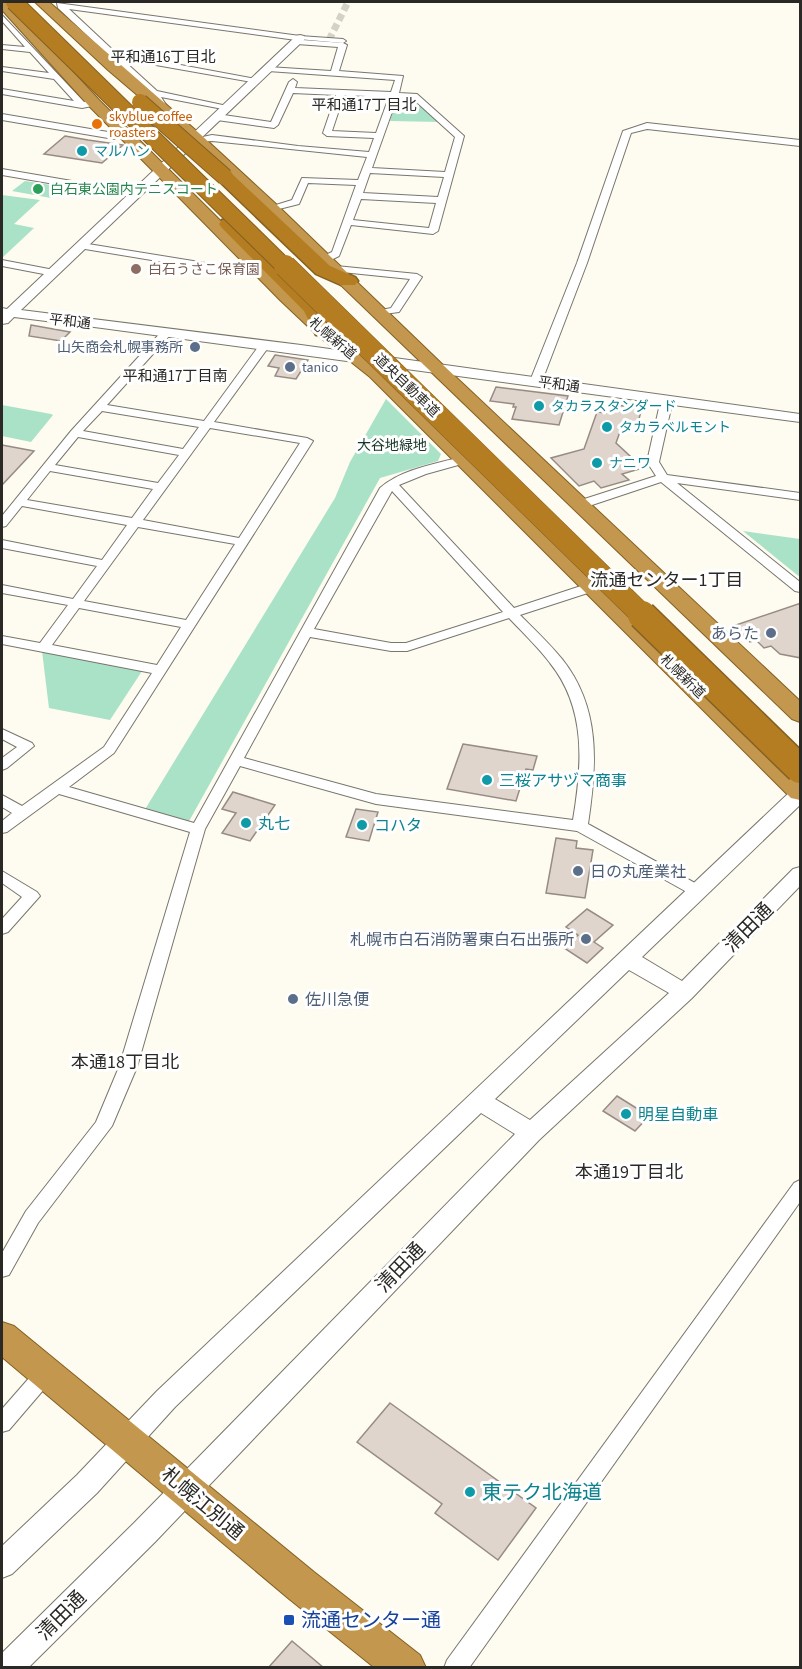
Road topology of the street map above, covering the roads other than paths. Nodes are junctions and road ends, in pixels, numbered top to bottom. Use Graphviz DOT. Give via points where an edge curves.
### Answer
graph roads {
  1 [pos="14,2"];
  2 [pos="28,2"];
  3 [pos="42,2"];
  4 [pos="2,3"];
  5 [pos="58,4"];
  6 [pos="2,17"];
  7 [pos="2,33"];
  8 [pos="18,36"];
  9 [pos="299,40"];
  10 [pos="329,40"];
  11 [pos="2,47"];
  12 [pos="32,50"];
  13 [pos="114,55"];
  14 [pos="39,58"];
  15 [pos="77,63"];
  16 [pos="2,69"];
  17 [pos="268,69"];
  18 [pos="298,70"];
  19 [pos="22,72"];
  20 [pos="334,73"];
  21 [pos="57,77"];
  22 [pos="257,80"];
  23 [pos="116,86"];
  24 [pos="2,87"];
  25 [pos="289,90"];
  26 [pos="146,91"];
  27 [pos="2,92"];
  28 [pos="341,92"];
  29 [pos="394,95"];
  30 [pos="89,103"];
  31 [pos="228,107"];
  32 [pos="2,117"];
  33 [pos="216,117"];
  34 [pos="125,134"];
  35 [pos="379,136"];
  36 [pos="196,138"];
  37 [pos="801,143"];
  38 [pos="372,155"];
  39 [pos="367,170"];
  40 [pos="161,171"];
  41 [pos="2,172"];
  42 [pos="449,174"];
  43 [pos="362,183"];
  44 [pos="136,195"];
  45 [pos="359,196"];
  46 [pos="442,200"];
  47 [pos="271,208"];
  48 [pos="349,222"];
  49 [pos="82,246"];
  50 [pos="253,262"];
  51 [pos="2,263"];
  52 [pos="336,270"];
  53 [pos="54,273"];
  54 [pos="381,313"];
  55 [pos="4,316"];
  56 [pos="322,331"];
  57 [pos="166,332"];
  58 [pos="265,345"];
  59 [pos="353,355"];
  60 [pos="429,363"];
  61 [pos="538,377"];
  62 [pos="667,399"];
  63 [pos="801,406"];
  64 [pos="100,407"];
  65 [pos="801,418"];
  66 [pos="207,425"];
  67 [pos="75,433"];
  68 [pos="187,453"];
  69 [pos="465,460"];
  70 [pos="47,467"];
  71 [pos="663,478"];
  72 [pos="391,483"];
  73 [pos="161,487"];
  74 [pos="801,496"];
  75 [pos="19,502"];
  76 [pos="579,505"];
  77 [pos="2,523"];
  78 [pos="133,524"];
  79 [pos="243,542"];
  80 [pos="2,544"];
  81 [pos="105,564"];
  82 [pos="592,587"];
  83 [pos="801,588"];
  84 [pos="2,589"];
  85 [pos="75,604"];
  86 [pos="512,613"];
  87 [pos="190,625"];
  88 [pos="306,632"];
  89 [pos="3,642"];
  90 [pos="44,647"];
  91 [pos="161,669"];
  92 [pos="801,714"];
  93 [pos="2,734"];
  94 [pos="801,743"];
  95 [pos="235,760"];
  96 [pos="2,765"];
  97 [pos="801,769"];
  98 [pos="56,788"];
  99 [pos="801,793"];
  100 [pos="2,800"];
  101 [pos="22,813"];
  102 [pos="580,826"];
  103 [pos="2,828"];
  104 [pos="198,829"];
  105 [pos="801,874"];
  106 [pos="2,876"];
  107 [pos="699,892"];
  108 [pos="2,928"];
  109 [pos="628,959"];
  110 [pos="684,992"];
  111 [pos="481,1101"];
  112 [pos="531,1133"];
  113 [pos="801,1188"];
  114 [pos="2,1269"];
  115 [pos="2,1337"];
  116 [pos="44,1375"];
  117 [pos="2,1423"];
  118 [pos="128,1441"];
  119 [pos="186,1490"];
  120 [pos="2,1564"];
  121 [pos="404,1666"];
  122 [pos="7,1668"];
  123 [pos="455,1668"];
  1 -- 15 [label="highway, 道央自動車道, bridge"];
  2 -- 23 [label="highway, 道央自動車道"];
  3 -- 26 [label="highway"];
  4 -- 30 [label="highway, 札幌新道"];
  5 -- 9 [label="street"];
  5 -- 13 [label="street"];
  6 -- 8 [label="street"];
  7 -- 8 [label="street"];
  8 -- 12 [label="street"];
  9 -- 10 [label="street" via="343,40"];
  9 -- 17 [label="street"];
  9 -- 20 [label="street" via="343,45"];
  11 -- 12 [label="street"];
  12 -- 14 [label="street"];
  13 -- 22 [label="street"];
  13 -- 26 [label="street"];
  14 -- 19 [label="street"];
  14 -- 21 [label="street"];
  15 -- 56 [label="highway, bridge" via="152,150 313,309"];
  15 -- 97 [label="highway, 道央自動車道, bridge"];
  16 -- 19 [label="street"];
  17 -- 18 [label="street"];
  17 -- 22 [label="street"];
  18 -- 20 [label="street"];
  18 -- 25 [label="street"];
  19 -- 21 [label="street"];
  19 -- 24 [label="street"];
  20 -- 29 [label="street" via="400,78"];
  21 -- 30 [label="street"];
  22 -- 31 [label="street"];
  23 -- 52 [label="highway, bridge" via="151,110 323,270"];
  23 -- 94 [label="highway, 道央自動車道"];
  25 -- 28 [label="street"];
  25 -- 33 [label="street" via="274,125"];
  26 -- 31 [label="street"];
  26 -- 36 [label="highway"];
  27 -- 30 [label="street"];
  28 -- 29 [label="street"];
  28 -- 35 [label="street" via="327,133"];
  29 -- 35 [label="street"];
  29 -- 42 [label="street" via="414,96 460,136"];
  30 -- 34 [label="highway, 札幌新道"];
  31 -- 33 [label="street"];
  32 -- 34 [label="street" via="114,136"];
  33 -- 36 [label="street"];
  34 -- 40 [label="highway, 札幌新道"];
  35 -- 38 [label="street"];
  36 -- 38 [label="street"];
  36 -- 40 [label="street"];
  36 -- 47 [label="highway"];
  37 -- 61 [label="street" via="647,126 627,130 582,264"];
  38 -- 39 [label="street"];
  39 -- 42 [label="street"];
  39 -- 43 [label="street"];
  40 -- 44 [label="street"];
  40 -- 50 [label="highway, 札幌新道"];
  41 -- 44 [label="street"];
  42 -- 46 [label="street"];
  43 -- 45 [label="street"];
  43 -- 47 [label="street" via="305,180 296,202"];
  44 -- 49 [label="street"];
  45 -- 46 [label="street"];
  45 -- 48 [label="street"];
  46 -- 48 [label="street" via="433,231"];
  47 -- 52 [label="highway"];
  48 -- 52 [label="street" via="336,254"];
  49 -- 50 [label="street" via="224,269"];
  49 -- 53 [label="street"];
  50 -- 56 [label="highway, 札幌新道"];
  51 -- 53 [label="street"];
  52 -- 54 [label="highway"];
  52 -- 54 [label="street" via="417,277 395,310"];
  53 -- 55 [label="street"];
  54 -- 60 [label="highway"];
  55 -- 57 [label="street, 平和通"];
  56 -- 59 [label="highway, 札幌新道"];
  57 -- 58 [label="street, 平和通"];
  57 -- 64 [label="street"];
  58 -- 59 [label="street, 平和通"];
  58 -- 66 [label="street"];
  59 -- 60 [label="street, 平和通"];
  59 -- 69 [label="highway, 札幌新道" via="377,373"];
  60 -- 61 [label="street, 平和通"];
  60 -- 76 [label="highway"];
  61 -- 62 [label="street, 平和通"];
  61 -- 63 [label="street, 平和通"];
  62 -- 65 [label="street, 平和通"];
  62 -- 71 [label="street" via="653,462"];
  64 -- 66 [label="street"];
  64 -- 67 [label="street"];
  66 -- 68 [label="street"];
  66 -- 79 [label="street" via="307,441"];
  67 -- 68 [label="street"];
  67 -- 70 [label="street"];
  68 -- 73 [label="street"];
  69 -- 72 [label="street"];
  69 -- 82 [label="highway, 札幌新道"];
  70 -- 73 [label="street"];
  70 -- 75 [label="street"];
  71 -- 74 [label="street"];
  71 -- 76 [label="street"];
  71 -- 83 [label="street"];
  72 -- 86 [label="street"];
  72 -- 88 [label="street"];
  73 -- 78 [label="street"];
  75 -- 77 [label="street"];
  75 -- 78 [label="street"];
  76 -- 92 [label="highway"];
  78 -- 79 [label="street"];
  78 -- 81 [label="street"];
  79 -- 87 [label="street"];
  80 -- 81 [label="street"];
  81 -- 85 [label="street"];
  82 -- 86 [label="street"];
  82 -- 99 [label="highway, 札幌新道"];
  84 -- 85 [label="street"];
  85 -- 87 [label="street"];
  85 -- 90 [label="street"];
  86 -- 88 [label="street" via="407,647"];
  86 -- 102 [label="street" via="557,662 583,711 590,757"];
  87 -- 91 [label="street"];
  88 -- 95 [label="street"];
  89 -- 90 [label="street"];
  90 -- 91 [label="street"];
  91 -- 98 [label="street" via="110,750"];
  93 -- 96 [label="street" via="27,747"];
  95 -- 102 [label="street" via="376,799"];
  95 -- 104 [label="street"];
  98 -- 101 [label="street"];
  98 -- 104 [label="street"];
  99 -- 107 [label="street"];
  100 -- 101 [label="street"];
  101 -- 103 [label="street"];
  102 -- 107 [label="street"];
  104 -- 114 [label="street" via="128,1067 104,1126 32,1217"];
  105 -- 110 [label="street, 清田通"];
  106 -- 108 [label="street" via="32,896"];
  107 -- 109 [label="street"];
  109 -- 110 [label="street"];
  109 -- 111 [label="street"];
  110 -- 112 [label="street, 清田通"];
  111 -- 112 [label="street"];
  111 -- 118 [label="street" via="166,1400"];
  112 -- 119 [label="street, 清田通"];
  113 -- 123 [label="street"];
  115 -- 116 [label="highway, 札幌江別通"];
  116 -- 117 [label="street"];
  116 -- 118 [label="highway, 札幌江別通"];
  118 -- 119 [label="highway, 札幌江別通"];
  118 -- 120 [label="street"];
  119 -- 121 [label="highway, 札幌江別通"];
  119 -- 122 [label="street, 清田通"];
}
